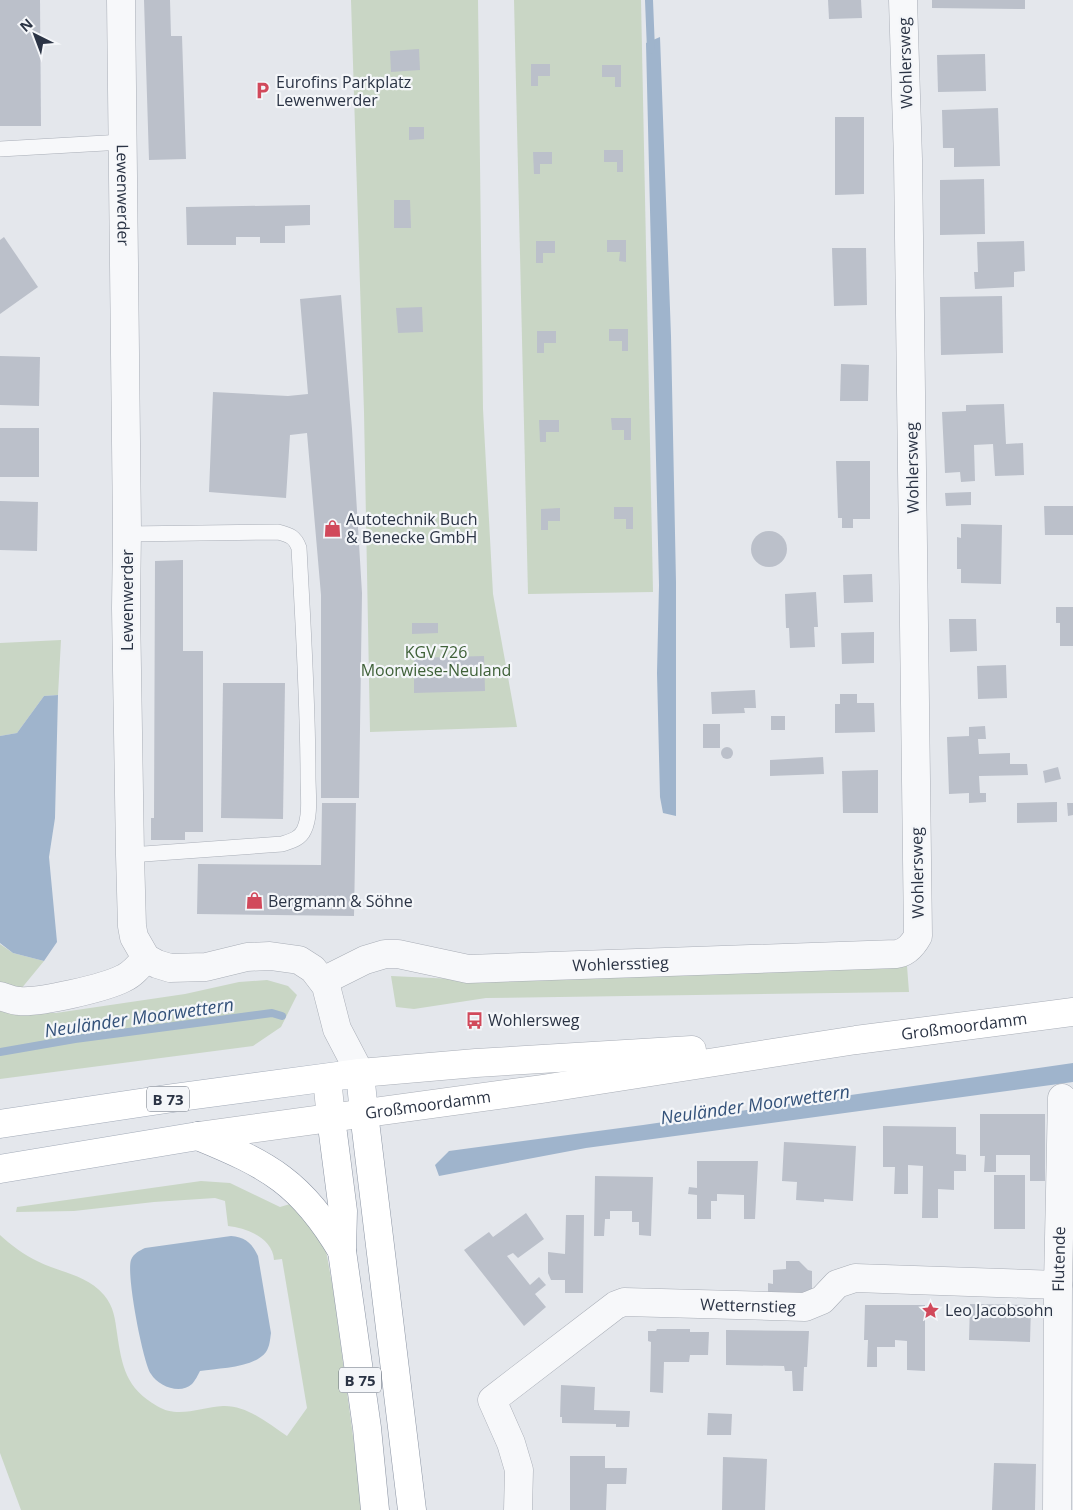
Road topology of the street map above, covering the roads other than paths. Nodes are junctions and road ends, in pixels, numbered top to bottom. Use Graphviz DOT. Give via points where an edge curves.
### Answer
graph roads {
  1 [pos="121,0"];
  2 [pos="903,0"];
  3 [pos="123,142"];
  4 [pos="0,149"];
  5 [pos="127,534"];
  6 [pos="130,855"];
  7 [pos="918,936"];
  8 [pos="146,958"];
  9 [pos="323,981"];
  10 [pos="0,996"];
  11 [pos="1073,1012"];
  12 [pos="337,1029"];
  13 [pos="856,1040"];
  14 [pos="360,1073"];
  15 [pos="328,1078"];
  16 [pos="1062,1098"];
  17 [pos="364,1113"];
  18 [pos="331,1118"];
  19 [pos="0,1124"];
  20 [pos="198,1136"];
  21 [pos="0,1169"];
  22 [pos="342,1251"];
  23 [pos="1058,1285"];
  24 [pos="375,1510"];
  25 [pos="412,1510"];
  26 [pos="518,1510"];
  27 [pos="1057,1510"];
  1 -- 3 [label="street, Lewenwerder"];
  2 -- 7 [label="street, Wohlersweg"];
  3 -- 4 [label="lane"];
  3 -- 5 [label="street, Lewenwerder"];
  5 -- 6 [label="street, Lewenwerder"];
  5 -- 6 [label="lane" via="278,532 291,535 300,548 308,747 308,816 305,829 293,841"];
  6 -- 8 [label="street, Lewenwerder" via="132,926 134,937"];
  7 -- 9 [label="street, Wohlersstieg" via="901,954 545,967 468,969 385,954"];
  8 -- 9 [label="street" via="170,968 189,968 248,957 286,957 306,964"];
  8 -- 10 [label="street" via="125,978 106,985 39,1000 18,1001"];
  9 -- 12 [label="street" via="330,996"];
  11 -- 13 [label="main road, Großmoordamm"];
  12 -- 14 [label="street"];
  12 -- 15 [label="street"];
  13 -- 14 [label="main road, Großmoordamm"];
  13 -- 17 [label="main road, Großmoordamm" via="550,1088"];
  14 -- 15 [label="main road, Großmoordamm / B 73"];
  14 -- 17 [label="main road"];
  15 -- 18 [label="main road"];
  15 -- 19 [label="main road, Großmoordamm / B 73"];
  16 -- 23 [label="street, Flutende"];
  17 -- 18 [label="main road, Großmoordamm"];
  17 -- 25 [label="main road, B 75"];
  18 -- 20 [label="main road, Großmoordamm"];
  18 -- 22 [label="main road, B 75" via="343,1211"];
  20 -- 21 [label="main road, Großmoordamm"];
  20 -- 22 [label="main road, B 75" via="261,1165 286,1181 313,1208"];
  22 -- 24 [label="main road, B 75"];
  23 -- 26 [label="street, Wetternstieg" via="855,1278 837,1284 822,1300 805,1307 624,1302 616,1305 492,1400 519,1470"];
  23 -- 27 [label="street, Flutende"];
}
